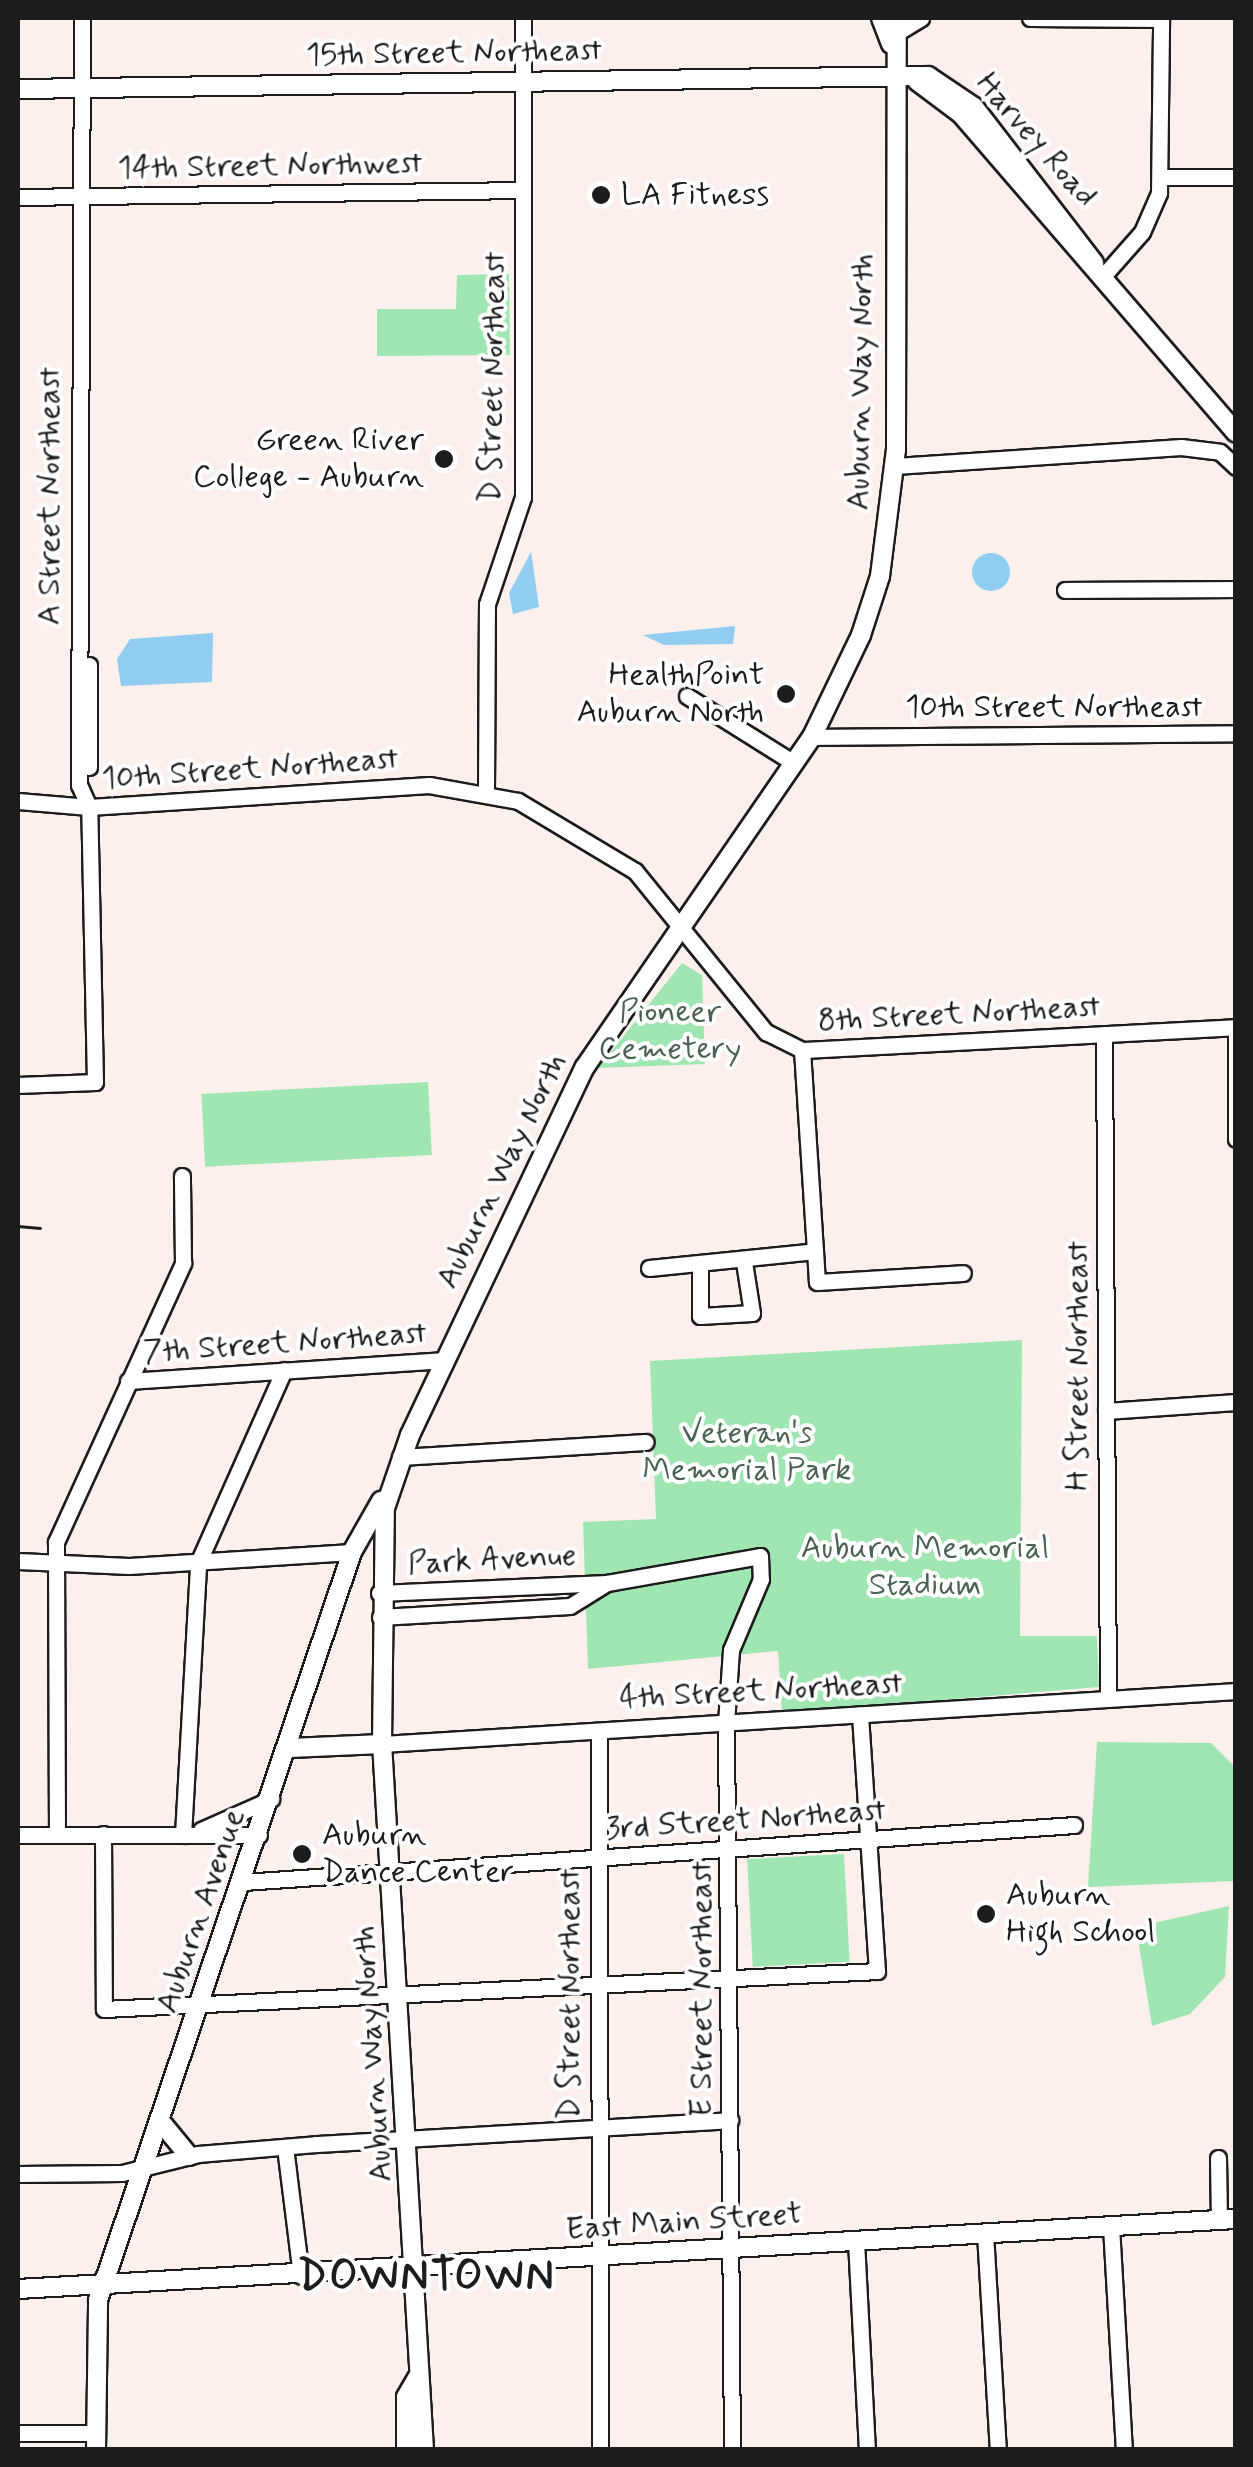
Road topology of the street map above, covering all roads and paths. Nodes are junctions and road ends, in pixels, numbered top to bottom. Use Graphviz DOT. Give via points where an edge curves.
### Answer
graph roads {
  1 [pos="82,18"];
  2 [pos="523,18"];
  3 [pos="880,18"];
  4 [pos="920,18"];
  5 [pos="1030,18"];
  6 [pos="1162,18"];
  7 [pos="895,31"];
  8 [pos="892,78"];
  9 [pos="917,80"];
  10 [pos="523,82"];
  11 [pos="83,88"];
  12 [pos="18,89"];
  13 [pos="994,154"];
  14 [pos="1034,177"];
  15 [pos="1236,177"];
  16 [pos="1162,178"];
  17 [pos="524,190"];
  18 [pos="81,196"];
  19 [pos="18,197"];
  20 [pos="1099,269"];
  21 [pos="1236,433"];
  22 [pos="1232,463"];
  23 [pos="895,466"];
  24 [pos="1236,589"];
  25 [pos="1065,590"];
  26 [pos="686,696"];
  27 [pos="1236,733"];
  28 [pos="812,737"];
  29 [pos="794,764"];
  30 [pos="486,791"];
  31 [pos="87,801"];
  32 [pos="18,802"];
  33 [pos="683,924"];
  34 [pos="1236,1028"];
  35 [pos="1104,1034"];
  36 [pos="802,1050"];
  37 [pos="18,1085"];
  38 [pos="1236,1139"];
  39 [pos="182,1176"];
  40 [pos="815,1250"];
  41 [pos="744,1262"];
  42 [pos="700,1265"];
  43 [pos="649,1268"];
  44 [pos="963,1273"];
  45 [pos="445,1360"];
  46 [pos="284,1370"];
  47 [pos="128,1381"];
  48 [pos="1236,1402"];
  49 [pos="1106,1411"];
  50 [pos="646,1442"];
  51 [pos="400,1457"];
  52 [pos="391,1483"];
  53 [pos="352,1552"];
  54 [pos="760,1556"];
  55 [pos="18,1561"];
  56 [pos="198,1563"];
  57 [pos="55,1564"];
  58 [pos="607,1583"];
  59 [pos="477,1588"];
  60 [pos="379,1594"];
  61 [pos="478,1612"];
  62 [pos="380,1617"];
  63 [pos="1236,1691"];
  64 [pos="1108,1699"];
  65 [pos="860,1715"];
  66 [pos="726,1723"];
  67 [pos="599,1730"];
  68 [pos="382,1744"];
  69 [pos="290,1748"];
  70 [pos="273,1797"];
  71 [pos="1074,1825"];
  72 [pos="103,1834"];
  73 [pos="183,1834"];
  74 [pos="56,1835"];
  75 [pos="258,1835"];
  76 [pos="18,1836"];
  77 [pos="868,1839"];
  78 [pos="728,1849"];
  79 [pos="597,1858"];
  80 [pos="390,1872"];
  81 [pos="243,1882"];
  82 [pos="728,1981"];
  83 [pos="597,1989"];
  84 [pos="399,2001"];
  85 [pos="199,2006"];
  86 [pos="730,2120"];
  87 [pos="161,2121"];
  88 [pos="598,2125"];
  89 [pos="410,2137"];
  90 [pos="285,2147"];
  91 [pos="189,2156"];
  92 [pos="1218,2158"];
  93 [pos="146,2168"];
  94 [pos="18,2174"];
  95 [pos="1227,2219"];
  96 [pos="1111,2226"];
  97 [pos="985,2233"];
  98 [pos="856,2241"];
  99 [pos="730,2248"];
  100 [pos="596,2258"];
  101 [pos="416,2270"];
  102 [pos="301,2276"];
  103 [pos="101,2288"];
  104 [pos="18,2289"];
  105 [pos="418,2378"];
  106 [pos="18,2433"];
  107 [pos="96,2441"];
  108 [pos="406,2450"];
  109 [pos="424,2450"];
  110 [pos="600,2450"];
  111 [pos="732,2450"];
  112 [pos="868,2450"];
  113 [pos="998,2450"];
  114 [pos="1124,2450"];
  1 -- 11 [label="street, A Street Northeast"];
  2 -- 10 [label="street, D Street Northeast"];
  3 -- 7 [label="main road, Auburn Way North"];
  4 -- 7 [label="street"];
  5 -- 6 [label="street"];
  6 -- 16 [label="street"];
  7 -- 8 [label="main road, Auburn Way North"];
  8 -- 9 [label="main road, Harvey Road"];
  8 -- 10 [label="main road, 15th Street Northeast"];
  8 -- 23 [label="main road, Auburn Way North"];
  9 -- 13 [label="main road, Harvey Road"];
  9 -- 14 [label="main road, Harvey Road" via="928,76 962,95"];
  10 -- 11 [label="main road, 15th Street Northeast"];
  10 -- 17 [label="street, D Street Northeast"];
  11 -- 12 [label="main road, 15th Street Northeast"];
  11 -- 18 [label="street, A Street Northeast"];
  13 -- 14 [label="main road"];
  13 -- 20 [label="main road, Harvey Road"];
  14 -- 20 [label="main road, Harvey Road"];
  15 -- 16 [label="street"];
  16 -- 20 [label="street" via="1142,232"];
  17 -- 18 [label="street, 14th Street Northwest"];
  17 -- 30 [label="street, D Street Northeast" via="523,497 487,604"];
  18 -- 19 [label="street, 14th Street Northwest"];
  18 -- 31 [label="street, A Street Northeast"];
  20 -- 21 [label="main road, Harvey Road"];
  22 -- 23 [label="street" via="1181,447"];
  23 -- 28 [label="main road, Auburn Way North" via="880,576"];
  24 -- 25 [label="street"];
  26 -- 29 [label="street"];
  27 -- 28 [label="street, 10th Street Northeast"];
  28 -- 29 [label="main road, Auburn Way North"];
  29 -- 33 [label="main road, Auburn Way North"];
  30 -- 31 [label="street, 10th Street Northeast" via="382,786"];
  30 -- 33 [label="street, 8th Street Northeast" via="603,843"];
  31 -- 32 [label="street, 10th Street Northeast"];
  31 -- 37 [label="street, A Street Northeast" via="95,1082"];
  33 -- 36 [label="street, 8th Street Northeast" via="766,1032"];
  33 -- 45 [label="main road, Auburn Way North" via="585,1067"];
  34 -- 35 [label="street, 8th Street Northeast"];
  34 -- 38 [label="street"];
  35 -- 36 [label="street, 8th Street Northeast"];
  35 -- 49 [label="street, H Street Northeast"];
  36 -- 40 [label="street"];
  39 -- 47 [label="street" via="183,1264"];
  40 -- 41 [label="street"];
  40 -- 44 [label="street" via="816,1282"];
  41 -- 42 [label="street"];
  41 -- 42 [label="street" via="752,1313 700,1316"];
  42 -- 43 [label="street"];
  45 -- 46 [label="street, 7th Street Northeast"];
  45 -- 51 [label="main road, Auburn Way North"];
  46 -- 47 [label="street, 7th Street Northeast"];
  46 -- 56 [label="street"];
  47 -- 57 [label="street" via="61,1522"];
  48 -- 49 [label="street"];
  49 -- 64 [label="street, H Street Northeast"];
  50 -- 51 [label="street"];
  51 -- 52 [label="main road, Auburn Way North"];
  52 -- 53 [label="main road, Auburn Avenue"];
  52 -- 60 [label="main road, Auburn Way North"];
  53 -- 56 [label="street"];
  53 -- 69 [label="main road, Auburn Avenue"];
  54 -- 58 [label="street, Park Avenue"];
  54 -- 66 [label="street, E Street Northeast" via="761,1580 730,1650"];
  55 -- 57 [label="street"];
  56 -- 57 [label="street"];
  56 -- 73 [label="street"];
  57 -- 74 [label="street"];
  58 -- 59 [label="street, Park Avenue"];
  58 -- 61 [label="street, Park Avenue" via="570,1606"];
  59 -- 60 [label="street, Park Avenue"];
  59 -- 61 [label="street"];
  60 -- 62 [label="main road, Auburn Way North"];
  61 -- 62 [label="street, Park Avenue"];
  62 -- 68 [label="main road, Auburn Way North"];
  63 -- 64 [label="street, 4th Street Northeast"];
  64 -- 65 [label="street, 4th Street Northeast"];
  65 -- 66 [label="street, 4th Street Northeast"];
  65 -- 77 [label="street"];
  66 -- 67 [label="street, 4th Street Northeast"];
  66 -- 78 [label="street, E Street Northeast"];
  67 -- 68 [label="street, 4th Street Northeast"];
  67 -- 79 [label="street, D Street Northeast"];
  68 -- 69 [label="main road, 4th Street Northeast"];
  68 -- 80 [label="main road, Auburn Way North"];
  69 -- 70 [label="main road, Auburn Avenue"];
  70 -- 73 [label="street" via="245,1816"];
  70 -- 75 [label="main road, Auburn Avenue"];
  71 -- 77 [label="street, 3rd Street Northeast"];
  72 -- 73 [label="street"];
  72 -- 74 [label="street"];
  72 -- 85 [label="street" via="104,2009"];
  73 -- 75 [label="street"];
  74 -- 76 [label="street"];
  75 -- 81 [label="main road, Auburn Avenue"];
  77 -- 78 [label="street, 3rd Street Northeast"];
  77 -- 82 [label="street" via="877,1971"];
  78 -- 79 [label="street, 3rd Street Northeast"];
  78 -- 82 [label="street, E Street Northeast"];
  79 -- 80 [label="street, 3rd Street Northeast"];
  79 -- 83 [label="street, D Street Northeast"];
  80 -- 81 [label="street, 3rd Street Northeast"];
  80 -- 84 [label="main road, Auburn Way North"];
  81 -- 85 [label="main road, Auburn Avenue"];
  82 -- 83 [label="street"];
  82 -- 86 [label="street, E Street Northeast"];
  83 -- 84 [label="street"];
  83 -- 88 [label="street, D Street Northeast"];
  84 -- 85 [label="street"];
  84 -- 89 [label="main road, Auburn Way North"];
  85 -- 87 [label="main road, Auburn Avenue"];
  86 -- 88 [label="street"];
  86 -- 99 [label="street, E Street Northeast"];
  87 -- 91 [label="main road"];
  87 -- 93 [label="main road, Auburn Avenue"];
  88 -- 89 [label="street"];
  88 -- 100 [label="street, D Street Northeast"];
  89 -- 90 [label="street"];
  89 -- 101 [label="main road, Auburn Way North"];
  90 -- 91 [label="street"];
  90 -- 102 [label="street"];
  91 -- 93 [label="street"];
  92 -- 95 [label="street"];
  93 -- 94 [label="street"];
  93 -- 103 [label="main road, Auburn Avenue"];
  95 -- 96 [label="main road, East Main Street"];
  96 -- 97 [label="main road, East Main Street"];
  96 -- 114 [label="street"];
  97 -- 98 [label="main road, East Main Street"];
  97 -- 113 [label="street"];
  98 -- 99 [label="main road, East Main Street"];
  98 -- 112 [label="street"];
  99 -- 100 [label="main road, East Main Street"];
  99 -- 111 [label="street, E Street Northeast"];
  100 -- 101 [label="main road, East Main Street"];
  100 -- 110 [label="street, D Street Northeast"];
  101 -- 102 [label="main road, East Main Street"];
  101 -- 105 [label="main road, Auburn Way North"];
  102 -- 103 [label="main road, East Main Street"];
  103 -- 104 [label="main road, East Main Street"];
  103 -- 107 [label="main road, Auburn Avenue"];
  105 -- 108 [label="main road" via="406,2397"];
  105 -- 109 [label="main road"];
  106 -- 107 [label="street"];
}
